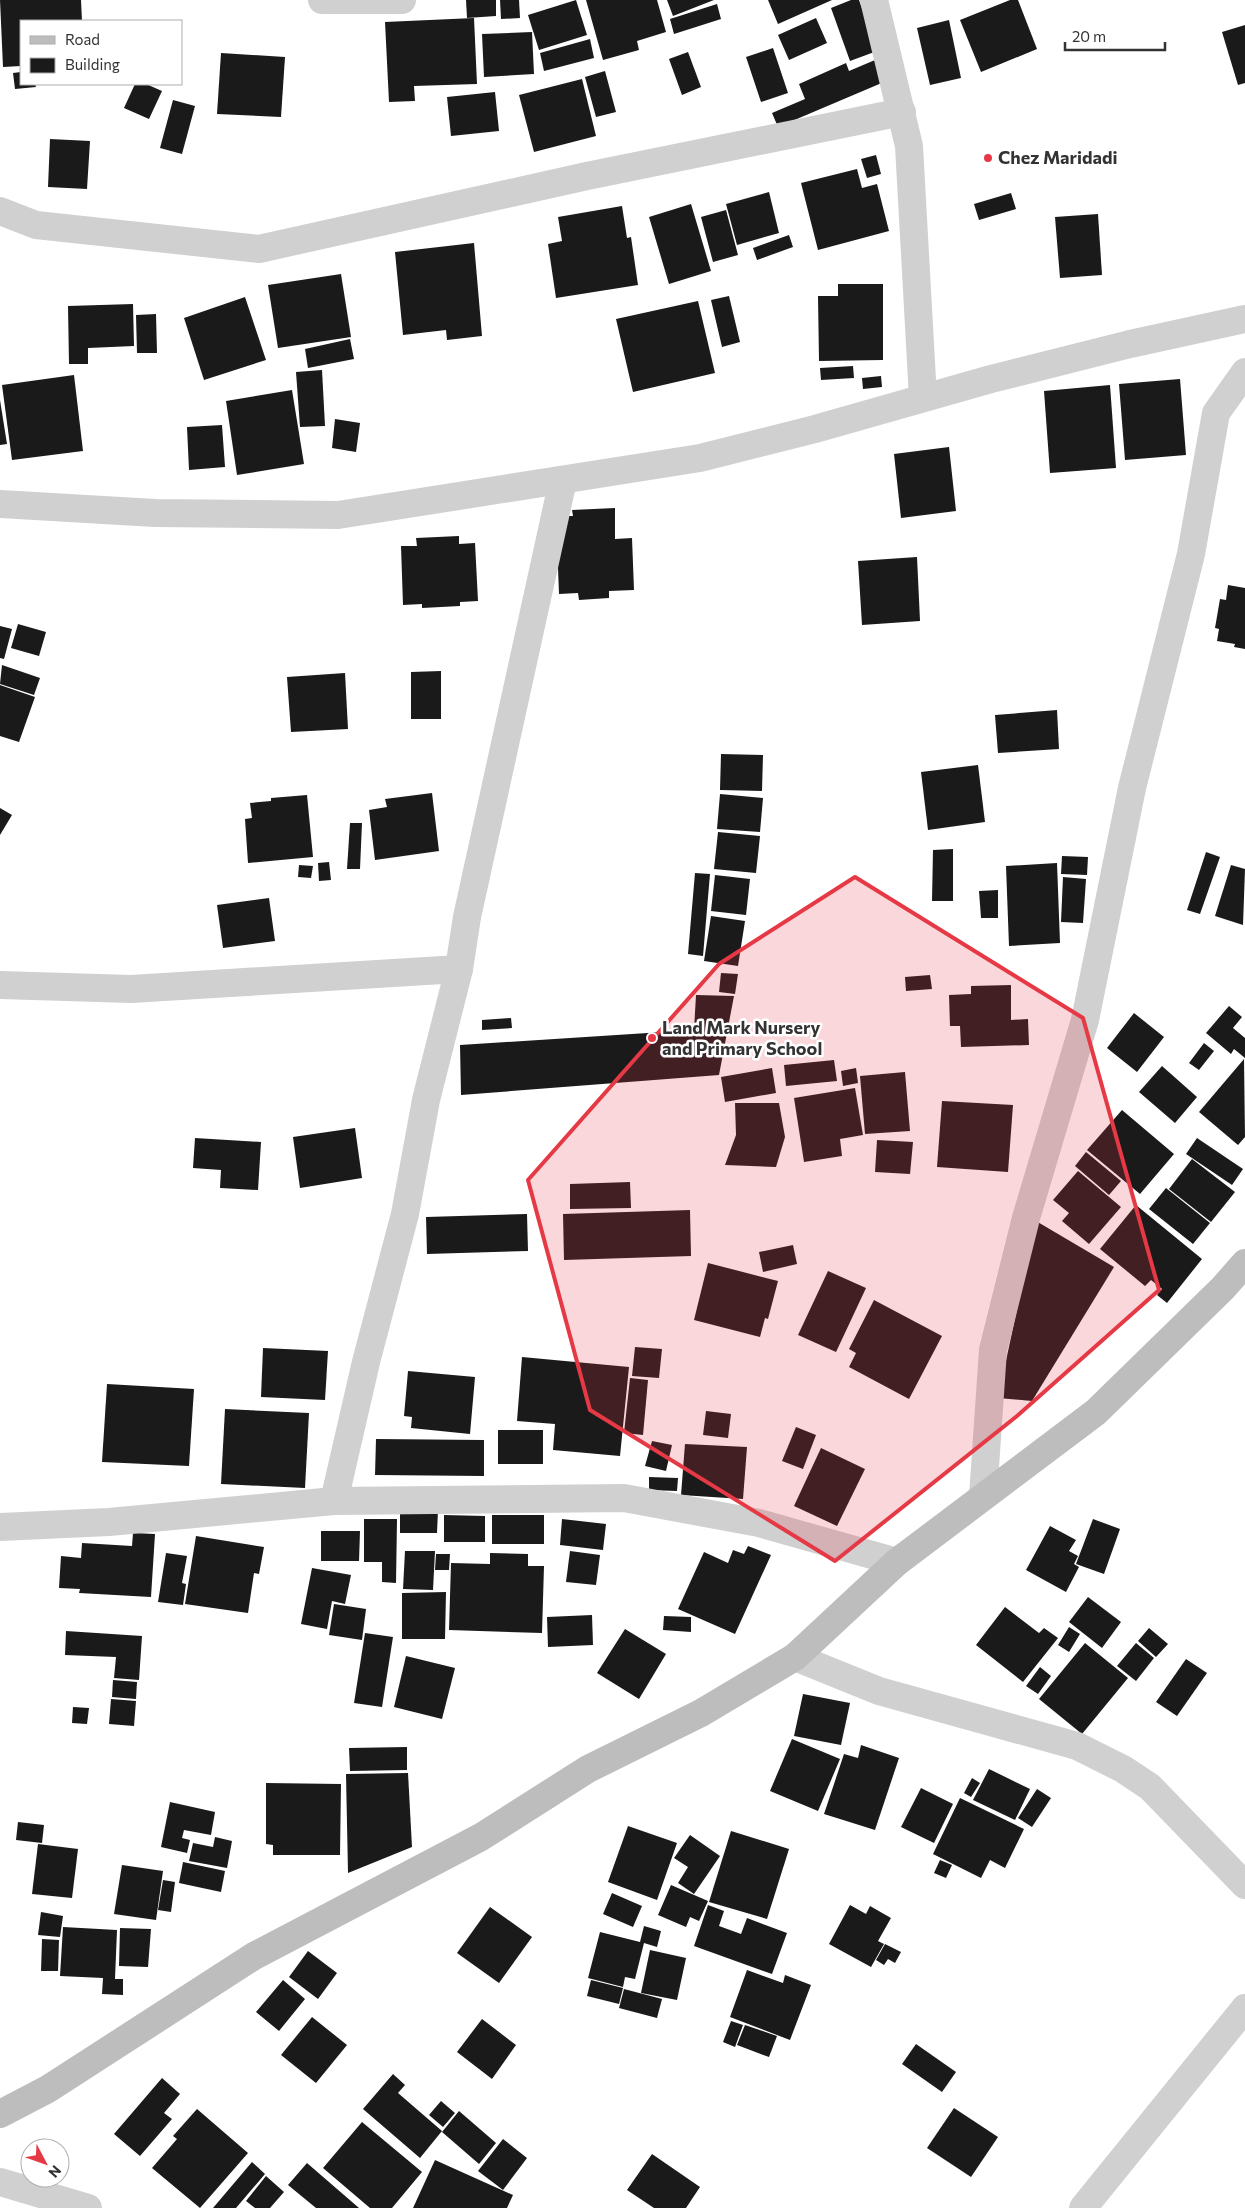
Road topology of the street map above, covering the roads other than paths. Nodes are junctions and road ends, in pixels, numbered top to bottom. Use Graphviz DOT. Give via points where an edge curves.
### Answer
graph roads {
  1 [pos="322,0"];
  2 [pos="402,0"];
  3 [pos="874,0"];
  4 [pos="902,112"];
  5 [pos="0,211"];
  6 [pos="1245,319"];
  7 [pos="1245,372"];
  8 [pos="923,398"];
  9 [pos="564,480"];
  10 [pos="0,504"];
  11 [pos="459,969"];
  12 [pos="0,985"];
  13 [pos="1245,1263"];
  14 [pos="983,1496"];
  15 [pos="334,1501"];
  16 [pos="0,1527"];
  17 [pos="896,1562"];
  18 [pos="795,1657"];
  19 [pos="1245,1885"];
  20 [pos="1245,2008"];
  21 [pos="0,2114"];
  22 [pos="0,2182"];
  23 [pos="88,2208"];
  24 [pos="1083,2208"];
  1 -- 2 [label="street"];
  3 -- 4 [label="street"];
  4 -- 5 [label="street" via="587,176 259,249 36,225"];
  4 -- 8 [label="street" via="909,146"];
  6 -- 8 [label="street" via="1130,344"];
  7 -- 14 [label="street" via="1216,413 1191,554 1132,788 1085,1020 1026,1218 993,1350"];
  8 -- 9 [label="street" via="700,458"];
  9 -- 10 [label="street" via="338,515 155,513"];
  9 -- 11 [label="street" via="467,917"];
  11 -- 12 [label="street" via="131,989"];
  11 -- 15 [label="street" via="426,1100 405,1214"];
  13 -- 14 [label="main road" via="1096,1412"];
  14 -- 17 [label="main road"];
  15 -- 16 [label="street" via="109,1522"];
  15 -- 17 [label="street" via="624,1498 759,1523"];
  17 -- 18 [label="main road"];
  18 -- 19 [label="street" via="879,1691 1077,1746 1123,1769 1150,1787"];
  18 -- 21 [label="main road" via="701,1713 588,1769 481,1837 254,1956 48,2089"];
  20 -- 24 [label="street"];
  22 -- 23 [label="street"];
}
